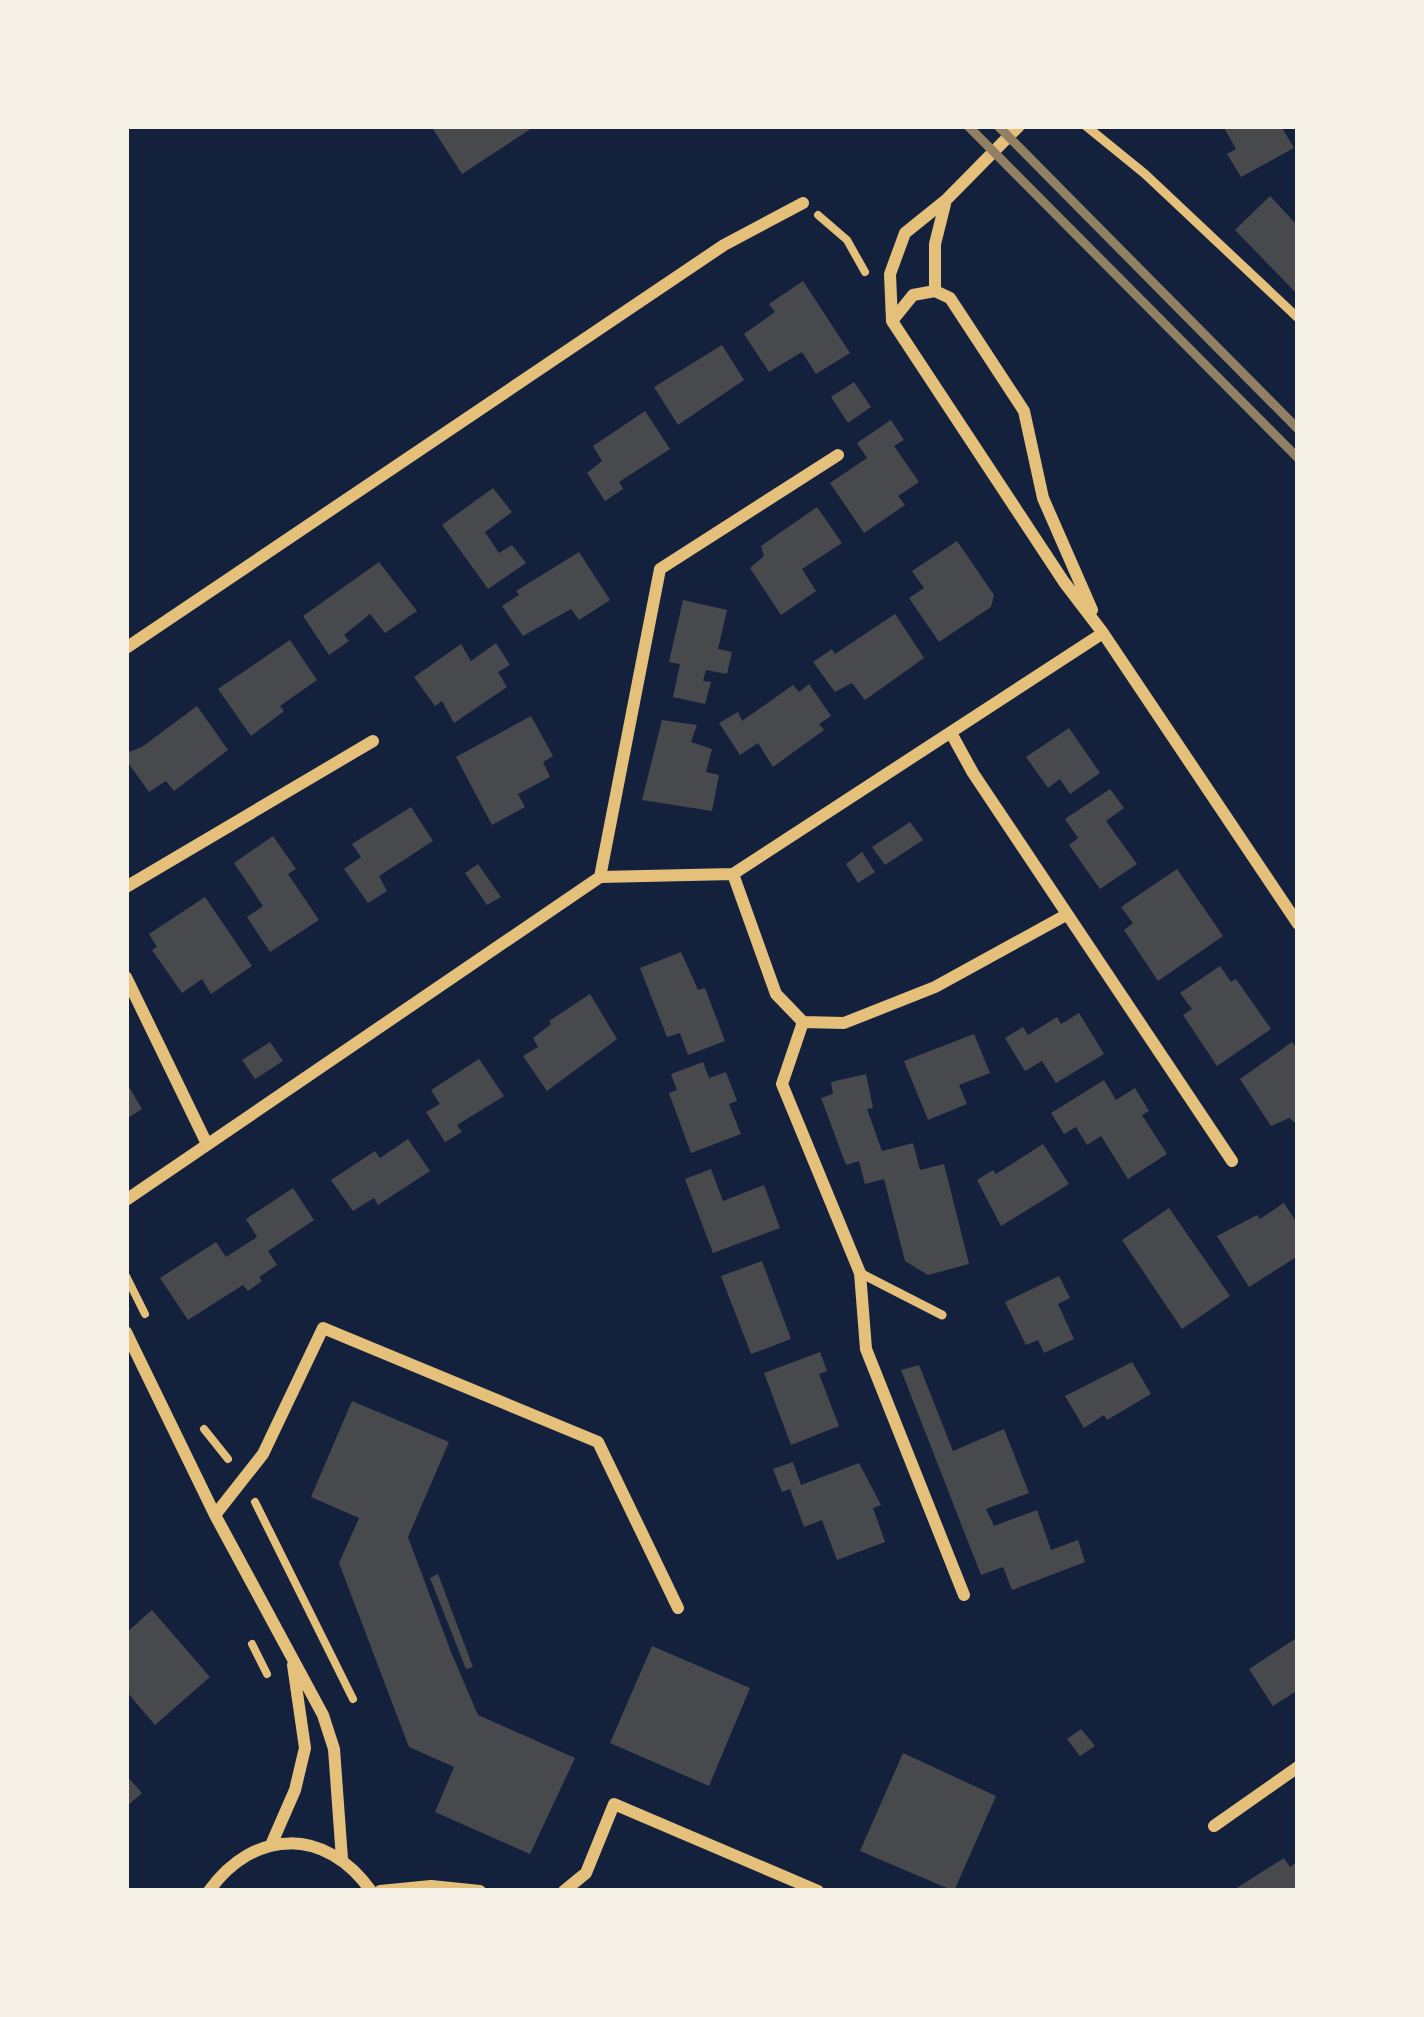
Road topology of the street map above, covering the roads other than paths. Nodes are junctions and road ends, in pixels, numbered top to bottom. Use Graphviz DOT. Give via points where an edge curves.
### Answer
graph roads {
  1 [pos="1019,126"];
  2 [pos="1086,126"];
  3 [pos="946,200"];
  4 [pos="803,203"];
  5 [pos="935,291"];
  6 [pos="1298,318"];
  7 [pos="892,321"];
  8 [pos="838,455"];
  9 [pos="1103,633"];
  10 [pos="126,648"];
  11 [pos="951,733"];
  12 [pos="373,741"];
  13 [pos="733,874"];
  14 [pos="600,877"];
  15 [pos="126,887"];
  16 [pos="1066,915"];
  17 [pos="1298,924"];
  18 [pos="126,977"];
  19 [pos="803,1022"];
  20 [pos="207,1144"];
  21 [pos="1232,1161"];
  22 [pos="126,1200"];
  23 [pos="860,1273"];
  24 [pos="942,1316"];
  25 [pos="126,1332"];
  26 [pos="215,1515"];
  27 [pos="964,1595"];
  28 [pos="678,1608"];
  29 [pos="292,1664"];
  30 [pos="1298,1767"];
  31 [pos="1214,1826"];
  32 [pos="271,1845"];
  33 [pos="342,1859"];
  34 [pos="208,1891"];
  35 [pos="376,1891"];
  36 [pos="480,1891"];
  37 [pos="564,1891"];
  38 [pos="818,1891"];
  1 -- 3 [label="street"];
  2 -- 6 [label="lane"];
  3 -- 5 [label="street"];
  3 -- 7 [label="street" via="905,233 890,274"];
  4 -- 10 [label="street" via="724,245"];
  5 -- 7 [label="street" via="913,295"];
  5 -- 9 [label="street" via="950,298 1024,411 1043,498"];
  7 -- 9 [label="street"];
  8 -- 14 [label="street" via="660,569"];
  9 -- 11 [label="street"];
  9 -- 17 [label="street"];
  11 -- 13 [label="street"];
  11 -- 16 [label="street"];
  12 -- 15 [label="street"];
  13 -- 14 [label="street"];
  13 -- 19 [label="street" via="776,994"];
  14 -- 20 [label="street"];
  16 -- 19 [label="street" via="917,994 844,1023"];
  16 -- 21 [label="street"];
  18 -- 20 [label="street"];
  19 -- 23 [label="street" via="782,1084"];
  20 -- 22 [label="street"];
  23 -- 24 [label="lane"];
  23 -- 27 [label="street" via="866,1349"];
  25 -- 26 [label="street"];
  26 -- 28 [label="street" via="263,1454 323,1328 598,1442"];
  26 -- 29 [label="street"];
  29 -- 32 [label="street" via="304,1748"];
  29 -- 33 [label="street" via="313,1690 334,1749"];
  30 -- 31 [label="street"];
  32 -- 33 [label="street" via="296,1843"];
  32 -- 34 [label="street" via="234,1862"];
  33 -- 35 [label="street"];
  35 -- 36 [label="street"];
  37 -- 38 [label="street" via="586,1874 614,1804"];
}
